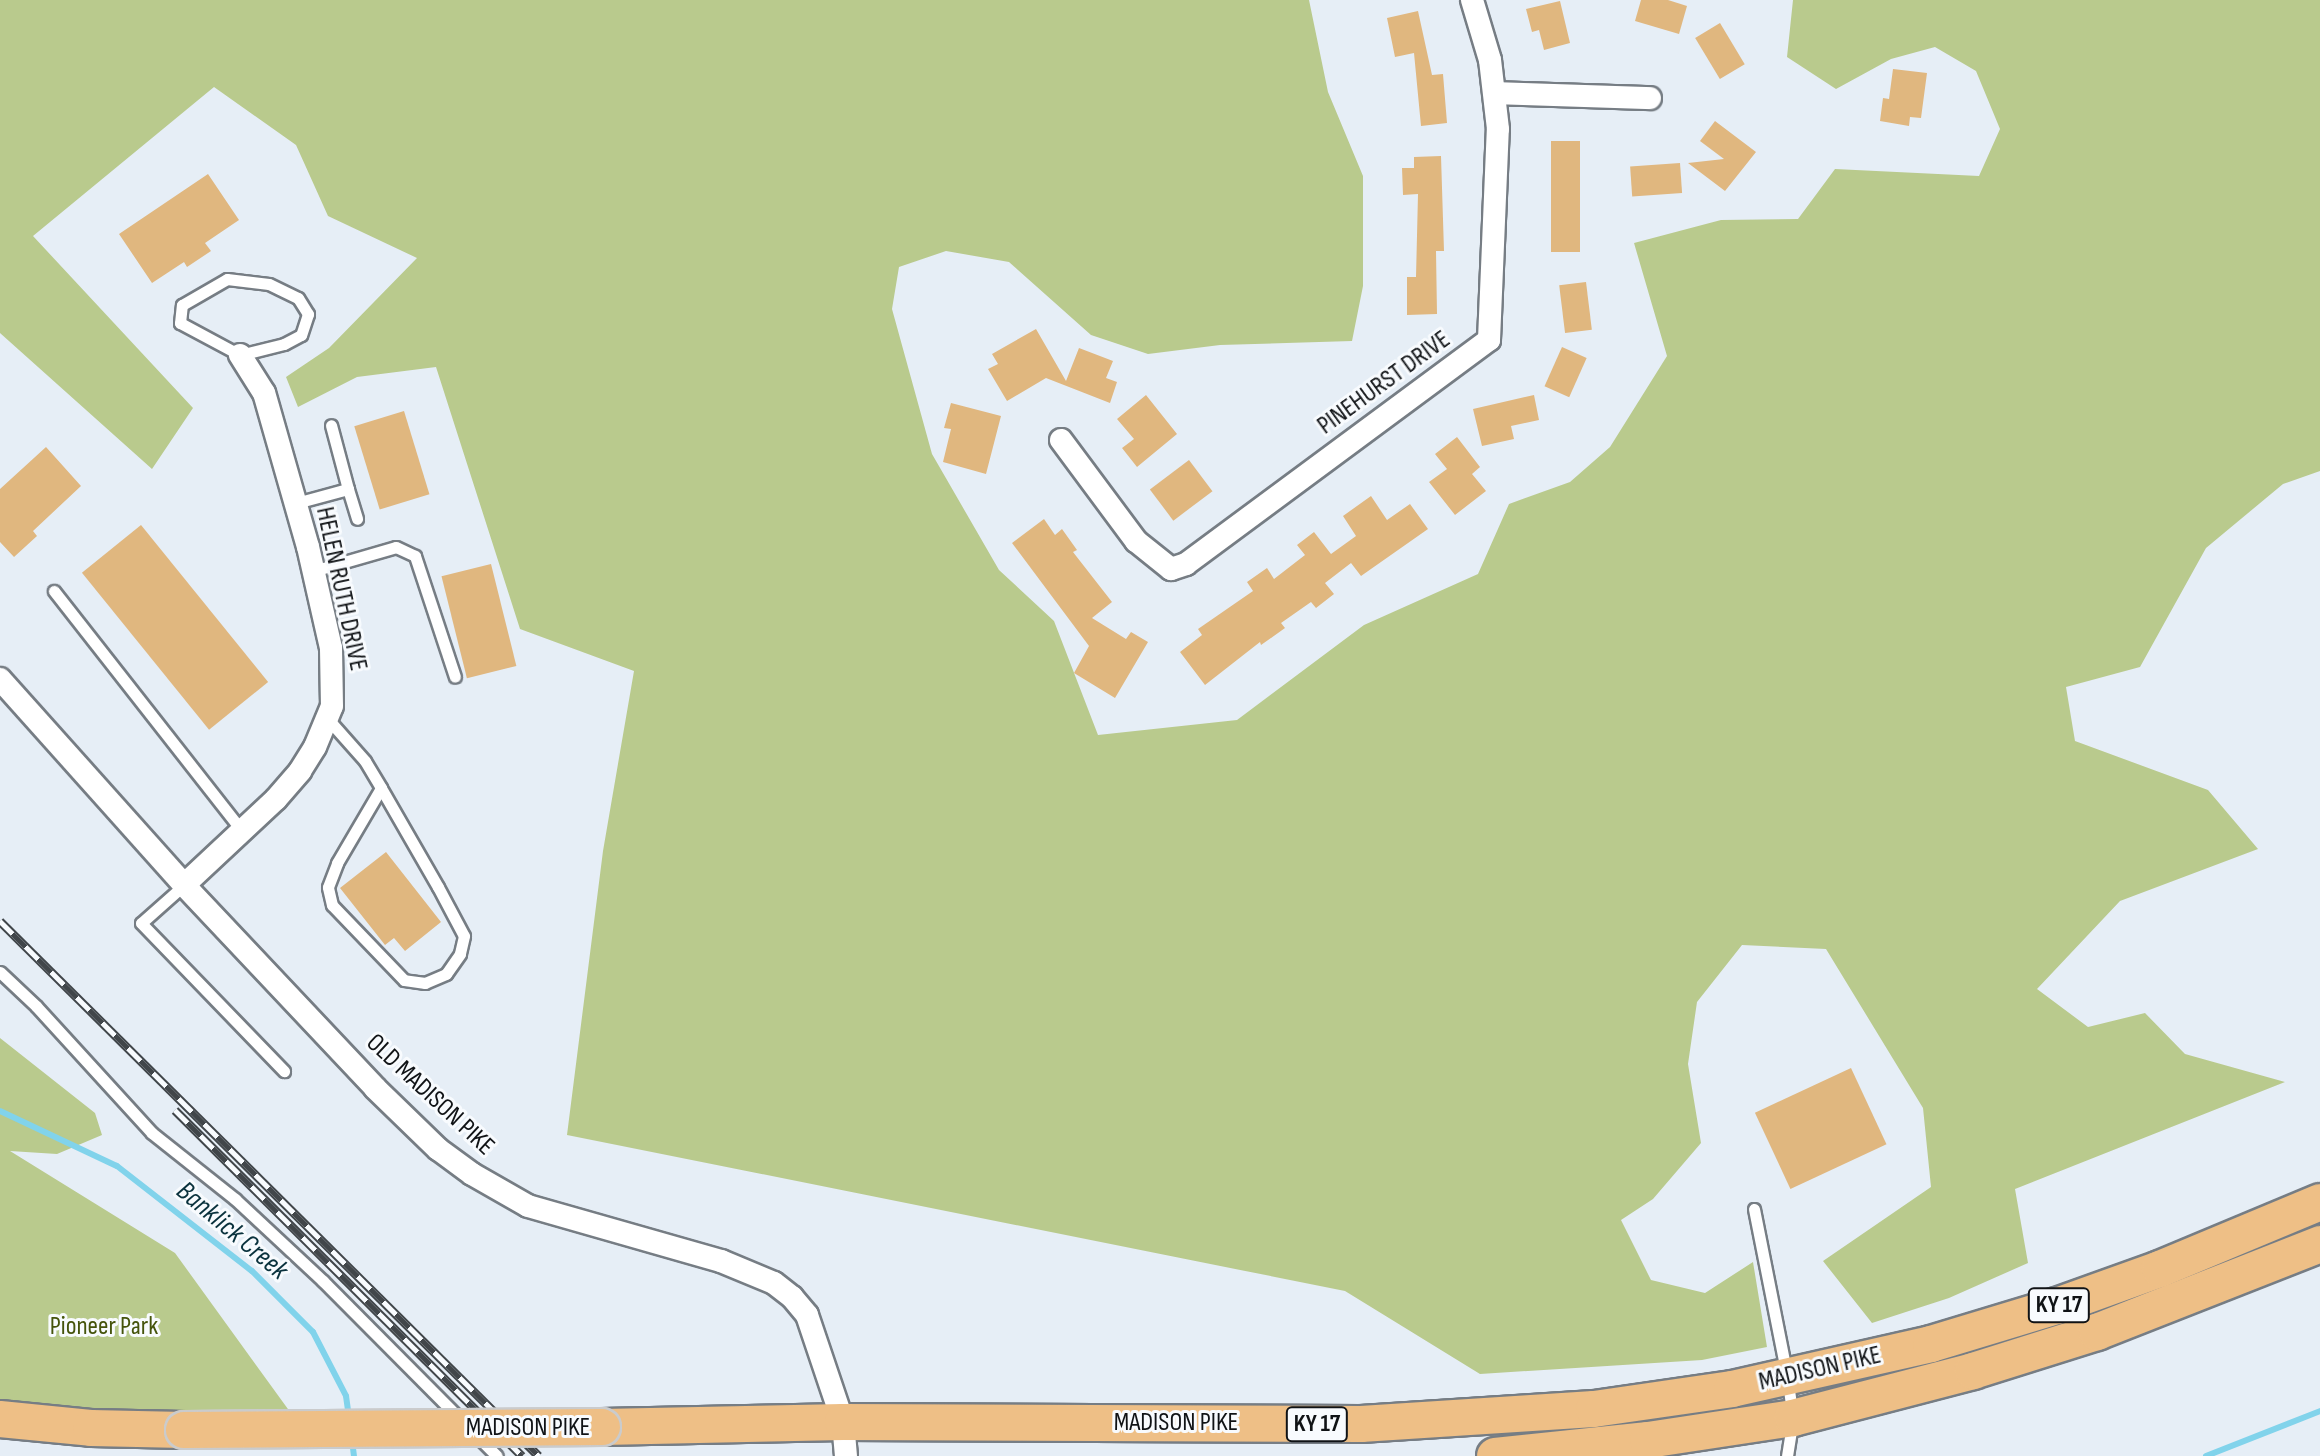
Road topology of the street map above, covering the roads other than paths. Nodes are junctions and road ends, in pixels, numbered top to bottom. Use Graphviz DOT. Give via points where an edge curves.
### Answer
graph roads {
  1 [pos="1472,0"];
  2 [pos="1496,93"];
  3 [pos="1650,98"];
  4 [pos="240,355"];
  5 [pos="331,425"];
  6 [pos="1061,440"];
  7 [pos="348,489"];
  8 [pos="296,503"];
  9 [pos="357,519"];
  10 [pos="313,571"];
  11 [pos="54,591"];
  12 [pos="455,677"];
  13 [pos="0,679"];
  14 [pos="327,717"];
  15 [pos="381,788"];
  16 [pos="242,831"];
  17 [pos="184,885"];
  18 [pos="0,972"];
  19 [pos="284,1071"];
  20 [pos="2320,1202"];
  21 [pos="1754,1209"];
  22 [pos="2320,1244"];
  23 [pos="1787,1376"];
  24 [pos="1793,1418"];
  25 [pos="0,1419"];
  26 [pos="845,1439"];
  27 [pos="497,1456"];
  28 [pos="1495,1456"];
  29 [pos="1787,1456"];
  1 -- 2 [label="street, PINEHURST DRIVE"];
  2 -- 3 [label="street"];
  2 -- 6 [label="street, PINEHURST DRIVE" via="1489,340 1186,564 1171,569 1136,541"];
  4 -- 4 [label="lane" via="301,335 308,314 298,298 269,284 227,279 182,305 180,323"];
  4 -- 8 [label="street, HELEN RUTH DRIVE" via="264,393"];
  5 -- 7 [label="lane"];
  7 -- 8 [label="lane"];
  7 -- 9 [label="lane"];
  8 -- 10 [label="street, HELEN RUTH DRIVE"];
  10 -- 12 [label="lane" via="396,547 415,556"];
  10 -- 14 [label="street, HELEN RUTH DRIVE" via="331,648 334,684"];
  11 -- 16 [label="lane"];
  13 -- 17 [label="street, OLD MADISON PIKE"];
  14 -- 15 [label="lane"];
  14 -- 16 [label="street, HELEN RUTH DRIVE" via="300,771"];
  15 -- 15 [label="lane" via="464,936 460,954 446,974 425,983 404,980 332,905 328,887 337,863"];
  16 -- 17 [label="street, HELEN RUTH DRIVE"];
  17 -- 19 [label="lane" via="141,923"];
  17 -- 26 [label="street, OLD MADISON PIKE" via="375,1088 472,1174 528,1206 721,1261 774,1283 792,1297 807,1315"];
  18 -- 27 [label="lane" via="152,1133 235,1199 323,1281"];
  20 -- 23 [label="main road, MADISON PIKE / KY 17" via="2057,1306 1931,1344"];
  21 -- 23 [label="lane"];
  22 -- 24 [label="main road, MADISON PIKE / KY 17" via="2097,1332"];
  23 -- 24 [label="lane"];
  23 -- 26 [label="main road, MADISON PIKE / KY 17" via="1594,1409 1479,1419"];
  24 -- 28 [label="main road, MADISON PIKE / KY 17"];
  24 -- 29 [label="lane"];
  25 -- 26 [label="main road, MADISON PIKE / KY 17, bridge" via="91,1428 602,1427"];
}
